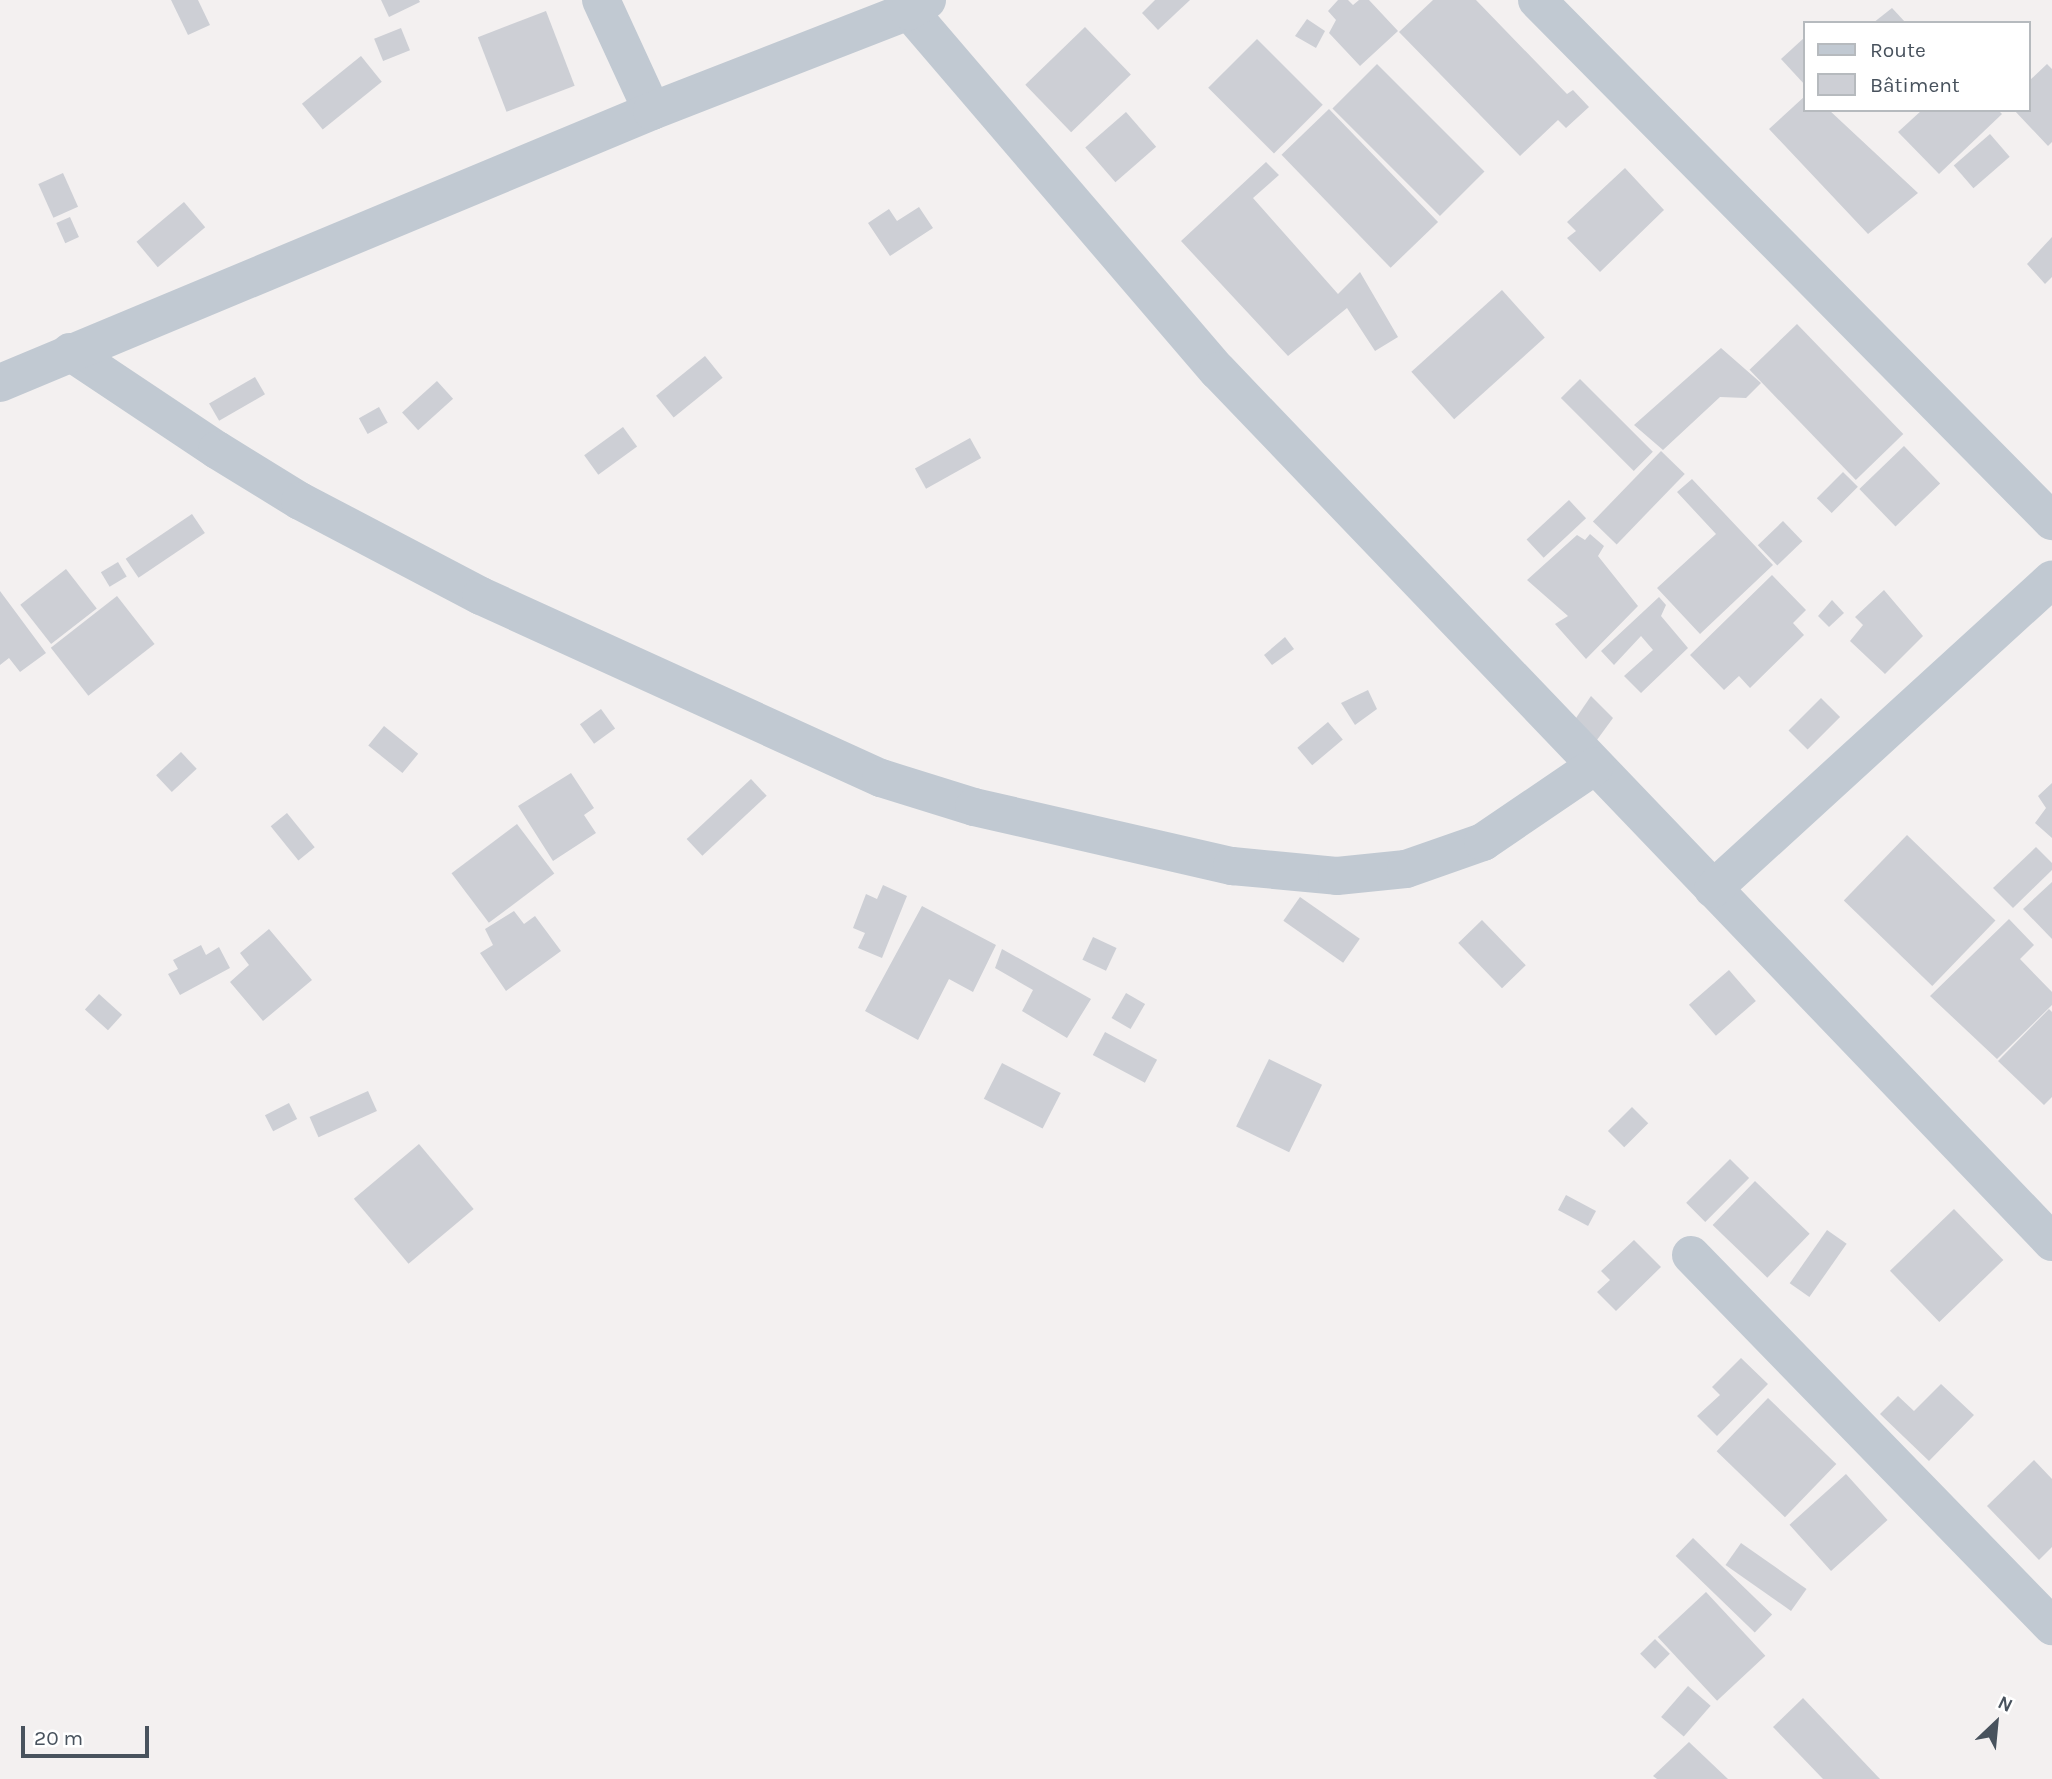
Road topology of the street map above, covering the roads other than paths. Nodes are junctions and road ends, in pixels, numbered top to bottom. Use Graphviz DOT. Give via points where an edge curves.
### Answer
graph roads {
  1 [pos="601,0"];
  2 [pos="1537,0"];
  3 [pos="918,5"];
  4 [pos="653,111"];
  5 [pos="70,352"];
  6 [pos="0,383"];
  7 [pos="2052,521"];
  8 [pos="2052,579"];
  9 [pos="1595,766"];
  10 [pos="1713,889"];
  11 [pos="2052,1242"];
  12 [pos="1691,1255"];
  13 [pos="2052,1626"];
  1 -- 4 [label="street"];
  2 -- 7 [label="street"];
  3 -- 4 [label="street"];
  3 -- 9 [label="street" via="1218,371"];
  4 -- 5 [label="street"];
  5 -- 6 [label="street"];
  5 -- 9 [label="street" via="300,501 481,596 881,778 974,807 1231,866 1337,876 1406,869 1483,842"];
  8 -- 10 [label="street"];
  9 -- 10 [label="street"];
  10 -- 11 [label="street"];
  12 -- 13 [label="street"];
}
